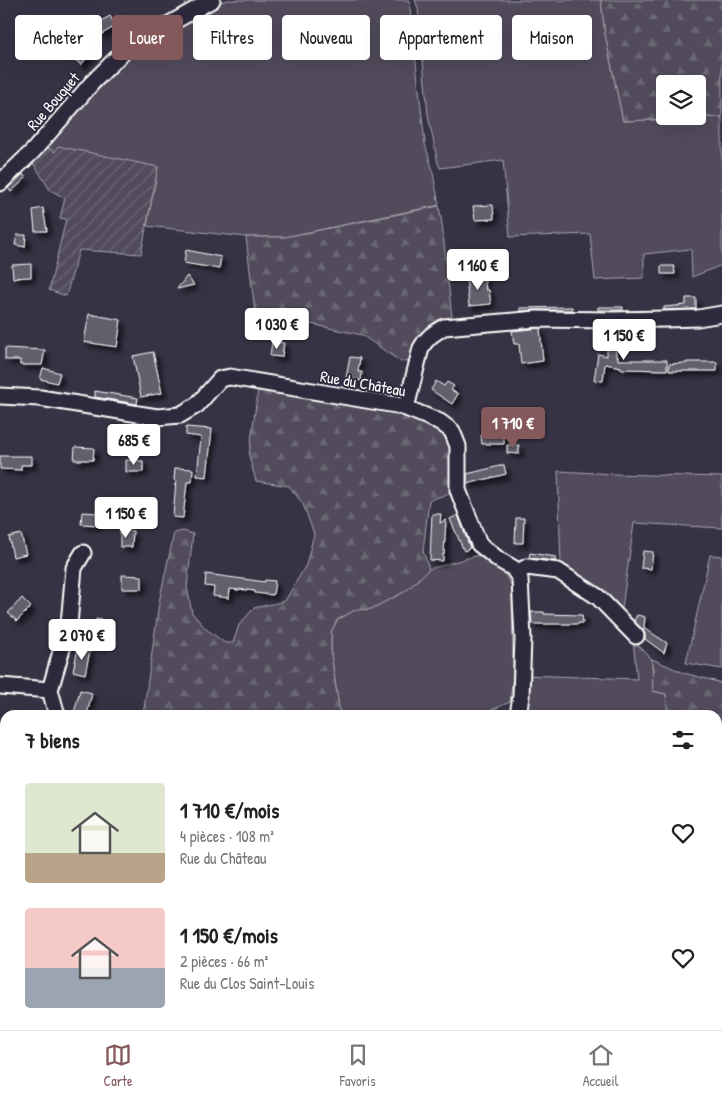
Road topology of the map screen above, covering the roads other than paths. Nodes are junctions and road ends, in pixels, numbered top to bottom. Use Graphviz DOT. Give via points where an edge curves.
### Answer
graph roads {
  1 [pos="212,0"];
  2 [pos="0,183"];
  3 [pos="722,314"];
  4 [pos="0,396"];
  5 [pos="406,408"];
  6 [pos="82,554"];
  7 [pos="516,573"];
  8 [pos="636,636"];
  9 [pos="0,686"];
  10 [pos="50,690"];
  11 [pos="55,710"];
  12 [pos="519,710"];
  1 -- 2 [label="street, Rue Bouquet" via="123,52 92,82 33,152"];
  3 -- 5 [label="street" via="657,320 537,319 444,327 431,334 421,348"];
  4 -- 5 [label="street, Rue du Château" via="40,398 157,417 180,415 197,405 220,379 230,377"];
  5 -- 7 [label="street, Rue du Château" via="440,422 452,431 458,446 458,490 479,544"];
  6 -- 10 [label="street" via="74,568 69,624"];
  7 -- 8 [label="street" via="527,567 558,571 598,597"];
  7 -- 12 [label="street" via="520,579 522,638"];
  9 -- 10 [label="street"];
  10 -- 11 [label="street"];
}
